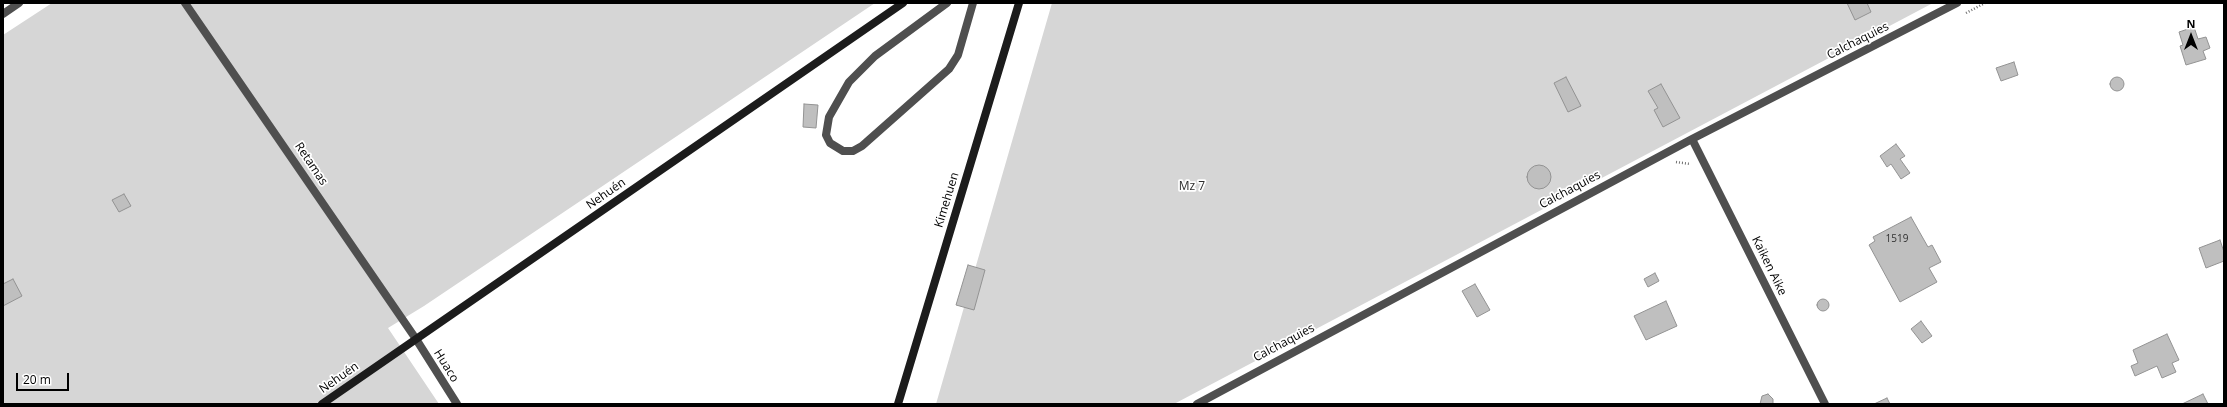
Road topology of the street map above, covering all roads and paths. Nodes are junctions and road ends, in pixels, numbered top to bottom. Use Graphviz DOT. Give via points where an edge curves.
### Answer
graph roads {
  1 [pos="19,3"];
  2 [pos="185,3"];
  3 [pos="902,3"];
  4 [pos="947,3"];
  5 [pos="974,3"];
  6 [pos="1019,3"];
  7 [pos="1957,3"];
  8 [pos="1985,3"];
  9 [pos="3,14"];
  10 [pos="1964,14"];
  11 [pos="1692,139"];
  12 [pos="1671,162"];
  13 [pos="1692,168"];
  14 [pos="416,340"];
  15 [pos="322,404"];
  16 [pos="457,404"];
  17 [pos="898,404"];
  18 [pos="1197,404"];
  19 [pos="1824,404"];
  1 -- 9 [label="street"];
  2 -- 14 [label="street, Retamas"];
  3 -- 14 [label="street, Nehuén"];
  4 -- 5 [label="street" via="875,56 849,82 829,118 826,135 830,143 843,151 854,151 949,69 958,55"];
  6 -- 17 [label="street, Kimehuen"];
  7 -- 11 [label="street, Calchaquies"];
  8 -- 10 [label="path"];
  11 -- 18 [label="street, Calchaquies"];
  11 -- 19 [label="street, Kaiken Aike"];
  12 -- 13 [label="path" via="1690,164"];
  14 -- 15 [label="street, Nehuén"];
  14 -- 16 [label="street, Huaco"];
}
